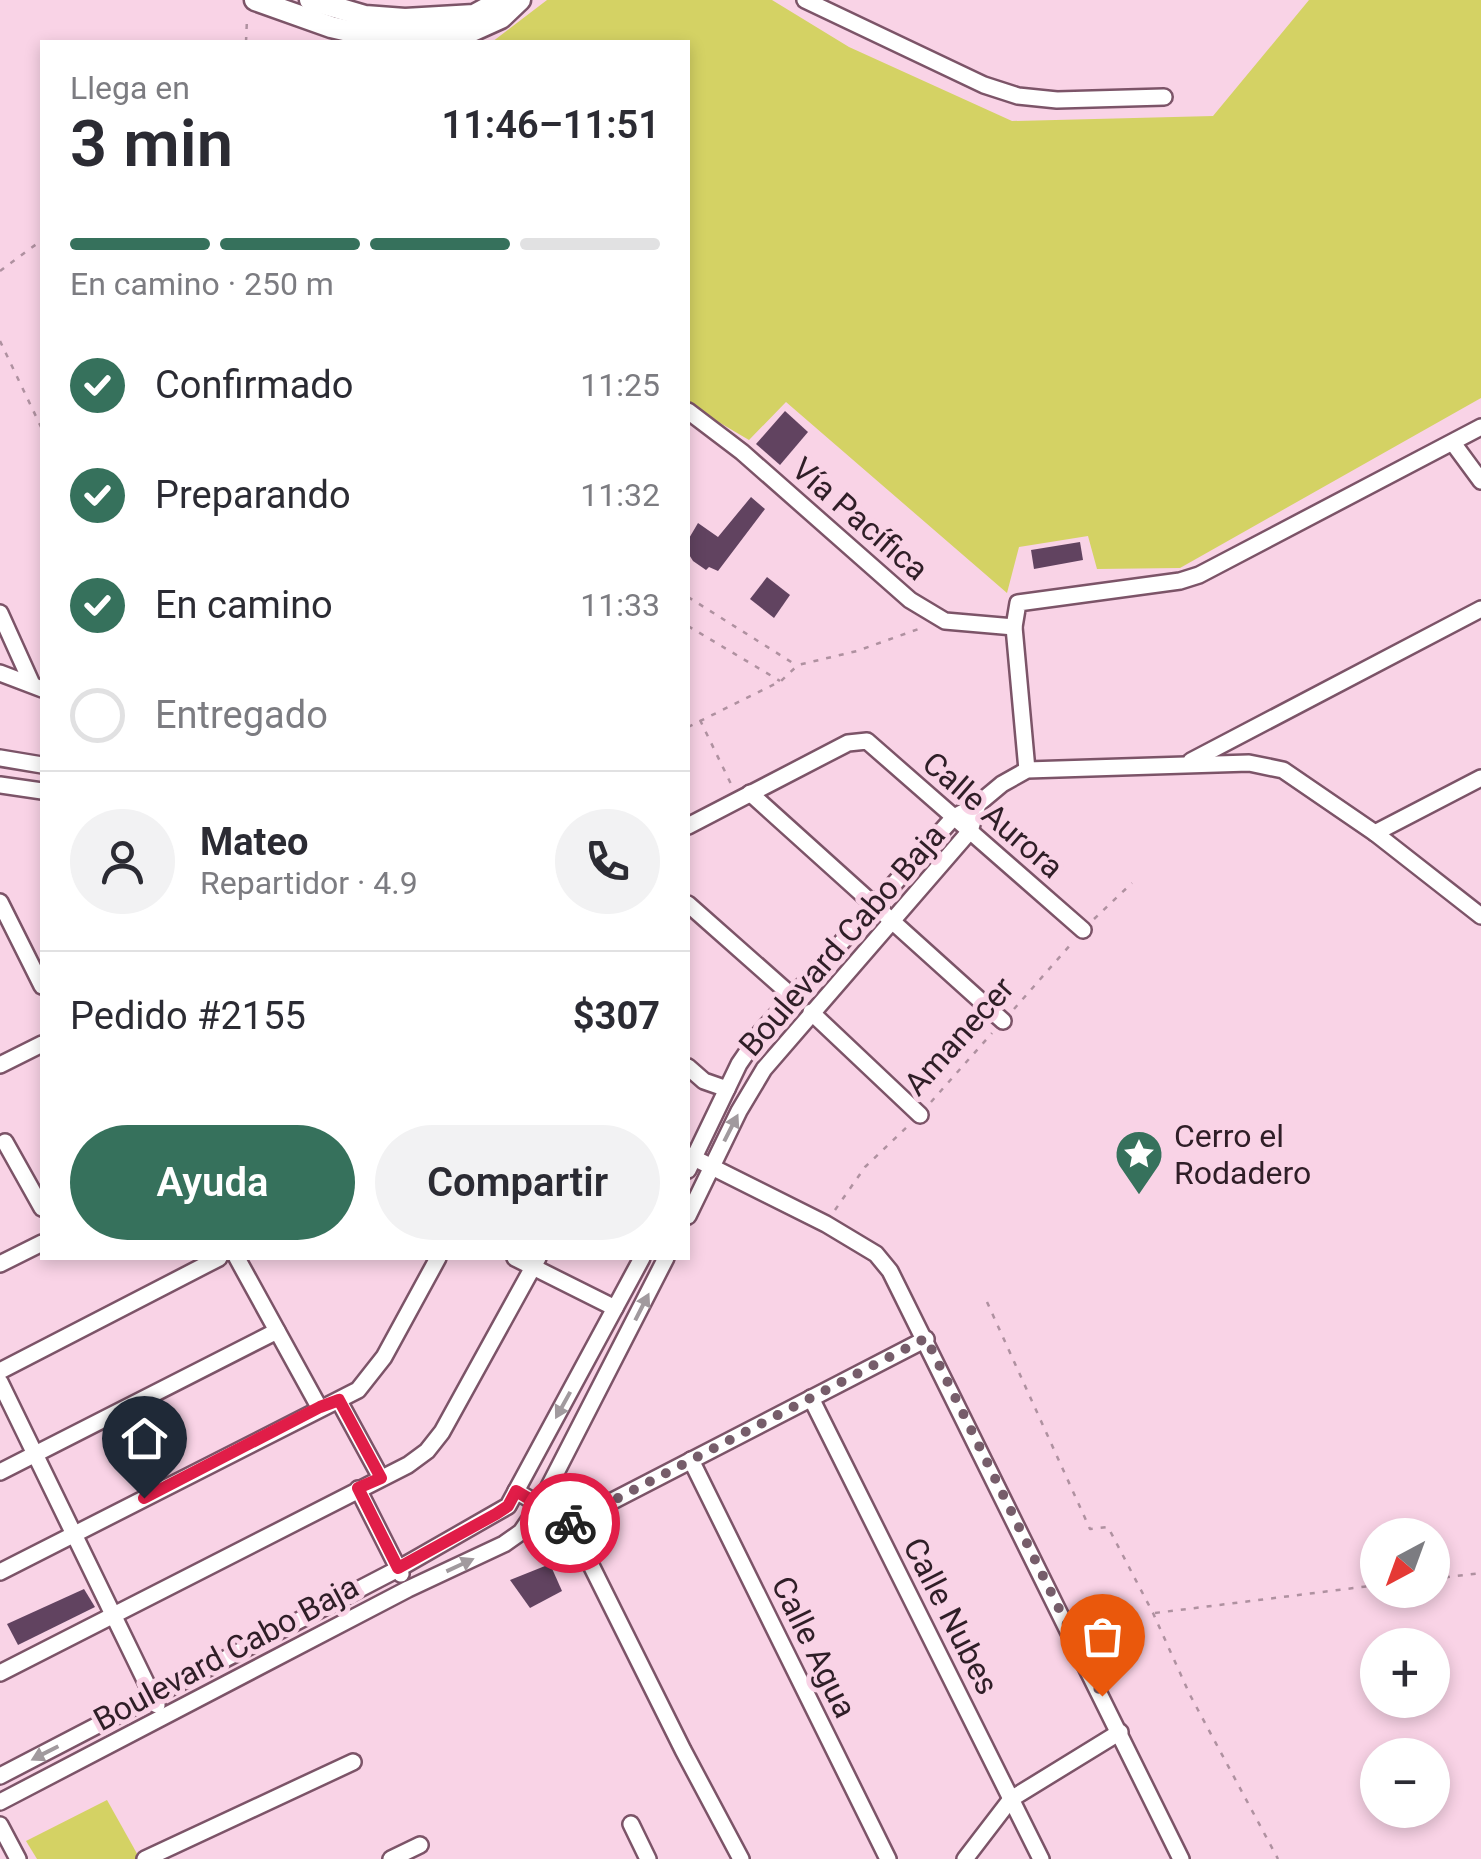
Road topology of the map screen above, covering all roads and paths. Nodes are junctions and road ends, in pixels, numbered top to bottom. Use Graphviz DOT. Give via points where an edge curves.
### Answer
graph roads {
  1 [pos="310,0"];
  2 [pos="502,0"];
  3 [pos="520,0"];
  4 [pos="805,0"];
  5 [pos="251,7"];
  6 [pos="369,32"];
  7 [pos="246,40"];
  8 [pos="1164,97"];
  9 [pos="40,242"];
  10 [pos="0,272"];
  11 [pos="0,341"];
  12 [pos="690,413"];
  13 [pos="40,426"];
  14 [pos="1481,428"];
  15 [pos="1454,443"];
  16 [pos="1481,480"];
  17 [pos="690,598"];
  18 [pos="1481,609"];
  19 [pos="0,613"];
  20 [pos="945,621"];
  21 [pos="690,627"];
  22 [pos="1014,627"];
  23 [pos="798,665"];
  24 [pos="0,674"];
  25 [pos="782,682"];
  26 [pos="37,687"];
  27 [pos="700,720"];
  28 [pos="690,725"];
  29 [pos="0,758"];
  30 [pos="1188,763"];
  31 [pos="40,765"];
  32 [pos="1027,770"];
  33 [pos="1481,778"];
  34 [pos="0,785"];
  35 [pos="40,791"];
  36 [pos="750,793"];
  37 [pos="978,804"];
  38 [pos="954,817"];
  39 [pos="690,825"];
  40 [pos="970,832"];
  41 [pos="1375,833"];
  42 [pos="1132,883"];
  43 [pos="0,902"];
  44 [pos="690,906"];
  45 [pos="874,906"];
  46 [pos="1481,916"];
  47 [pos="892,921"];
  48 [pos="1083,930"];
  49 [pos="40,982"];
  50 [pos="792,996"];
  51 [pos="810,1012"];
  52 [pos="1003,1022"];
  53 [pos="40,1045"];
  54 [pos="0,1065"];
  55 [pos="690,1069"];
  56 [pos="727,1089"];
  57 [pos="920,1114"];
  58 [pos="6,1142"];
  59 [pos="690,1161"];
  60 [pos="712,1168"];
  61 [pos="40,1204"];
  62 [pos="690,1212"];
  63 [pos="826,1224"];
  64 [pos="40,1244"];
  65 [pos="215,1260"];
  66 [pos="238,1260"];
  67 [pos="437,1260"];
  68 [pos="641,1260"];
  69 [pos="665,1260"];
  70 [pos="536,1262"];
  71 [pos="0,1264"];
  72 [pos="987,1302"];
  73 [pos="616,1308"];
  74 [pos="607,1326"];
  75 [pos="277,1331"];
  76 [pos="626,1338"];
  77 [pos="926,1338"];
  78 [pos="0,1372"];
  79 [pos="0,1382"];
  80 [pos="811,1398"];
  81 [pos="339,1400"];
  82 [pos="320,1407"];
  83 [pos="35,1454"];
  84 [pos="691,1460"];
  85 [pos="0,1472"];
  86 [pos="381,1478"];
  87 [pos="358,1488"];
  88 [pos="516,1491"];
  89 [pos="540,1504"];
  90 [pos="570,1523"];
  91 [pos="74,1534"];
  92 [pos="398,1568"];
  93 [pos="0,1572"];
  94 [pos="1481,1572"];
  95 [pos="1450,1576"];
  96 [pos="1360,1587"];
  97 [pos="408,1589"];
  98 [pos="1153,1613"];
  99 [pos="113,1615"];
  100 [pos="0,1673"];
  101 [pos="153,1698"];
  102 [pos="163,1718"];
  103 [pos="1120,1732"];
  104 [pos="353,1762"];
  105 [pos="0,1776"];
  106 [pos="1011,1799"];
  107 [pos="0,1802"];
  108 [pos="631,1824"];
  109 [pos="0,1825"];
  110 [pos="420,1846"];
  111 [pos="18,1859"];
  112 [pos="145,1859"];
  113 [pos="390,1859"];
  114 [pos="648,1859"];
  115 [pos="741,1859"];
  116 [pos="888,1859"];
  117 [pos="965,1859"];
  118 [pos="1041,1859"];
  119 [pos="1181,1859"];
  120 [pos="1278,1859"];
  1 -- 6 [label="street"];
  2 -- 6 [label="street" via="474,15 405,18"];
  3 -- 6 [label="street" via="470,32"];
  4 -- 8 [label="street" via="1018,96"];
  5 -- 6 [label="street"];
  5 -- 7 [label="path"];
  9 -- 10 [label="path"];
  11 -- 13 [label="path"];
  12 -- 20 [label="street, Vía Pacífica" via="910,600"];
  14 -- 15 [label="street"];
  15 -- 16 [label="street"];
  15 -- 22 [label="street" via="1199,575 1021,602"];
  17 -- 23 [label="path"];
  18 -- 30 [label="street"];
  19 -- 26 [label="street"];
  20 -- 22 [label="street, Vía Pacífica"];
  20 -- 23 [label="path"];
  21 -- 25 [label="path"];
  22 -- 32 [label="street"];
  23 -- 25 [label="path"];
  24 -- 26 [label="street"];
  25 -- 27 [label="path"];
  27 -- 28 [label="path"];
  27 -- 36 [label="path" via="731,784"];
  29 -- 31 [label="street"];
  30 -- 32 [label="street"];
  30 -- 41 [label="street" via="1284,770"];
  32 -- 37 [label="street, Boulevard Cabo Baja"];
  33 -- 41 [label="street"];
  34 -- 35 [label="street"];
  36 -- 38 [label="street, Calle Aurora" via="866,740"];
  36 -- 39 [label="street"];
  36 -- 45 [label="street"];
  37 -- 38 [label="street, Boulevard Cabo Baja"];
  37 -- 40 [label="street, Boulevard Cabo Baja"];
  38 -- 40 [label="street, Calle Aurora"];
  38 -- 45 [label="street, Boulevard Cabo Baja"];
  40 -- 47 [label="street, Boulevard Cabo Baja"];
  40 -- 48 [label="street, Calle Aurora"];
  41 -- 46 [label="street"];
  42 -- 48 [label="path, Amanecer"];
  43 -- 49 [label="street"];
  44 -- 50 [label="street"];
  45 -- 47 [label="street"];
  45 -- 50 [label="street, Boulevard Cabo Baja"];
  47 -- 51 [label="street, Boulevard Cabo Baja"];
  47 -- 52 [label="street"];
  48 -- 52 [label="path, Amanecer"];
  50 -- 56 [label="street, Boulevard Cabo Baja" via="755,1040"];
  51 -- 57 [label="street"];
  60 -- 51 [label="street, Boulevard Cabo Baja, one-way" via="764,1069"];
  52 -- 57 [label="path, Amanecer"];
  53 -- 54 [label="street"];
  55 -- 56 [label="street"];
  56 -- 59 [label="street, Boulevard Cabo Baja"];
  57 -- 63 [label="path, Amanecer" via="865,1167"];
  58 -- 61 [label="street"];
  59 -- 60 [label="street"];
  60 -- 62 [label="street, Boulevard Cabo Baja"];
  60 -- 63 [label="street"];
  63 -- 77 [label="street" via="876,1254"];
  64 -- 71 [label="street"];
  65 -- 78 [label="street"];
  66 -- 75 [label="street"];
  67 -- 81 [label="street" via="368,1381"];
  68 -- 73 [label="street, Boulevard Cabo Baja"];
  76 -- 69 [label="street, Boulevard Cabo Baja, one-way"];
  70 -- 73 [label="street"];
  70 -- 86 [label="street" via="442,1432 428,1450"];
  72 -- 98 [label="path" via="1090,1528 1108,1527"];
  73 -- 74 [label="street, Boulevard Cabo Baja"];
  74 -- 76 [label="street"];
  74 -- 88 [label="street, Boulevard Cabo Baja, one-way"];
  75 -- 82 [label="street"];
  75 -- 83 [label="street"];
  76 -- 89 [label="street, Boulevard Cabo Baja"];
  77 -- 80 [label="street"];
  77 -- 103 [label="street"];
  79 -- 83 [label="street"];
  80 -- 84 [label="street"];
  80 -- 106 [label="street, Calle Nubes"];
  81 -- 82 [label="street"];
  81 -- 86 [label="street"];
  82 -- 91 [label="street"];
  83 -- 85 [label="street"];
  83 -- 91 [label="street"];
  84 -- 90 [label="street"];
  84 -- 116 [label="street, Calle Agua"];
  86 -- 87 [label="street"];
  87 -- 92 [label="street"];
  87 -- 99 [label="street"];
  88 -- 89 [label="street"];
  88 -- 92 [label="street, Boulevard Cabo Baja" via="496,1514"];
  89 -- 90 [label="street"];
  97 -- 89 [label="street, Boulevard Cabo Baja, one-way" via="504,1544"];
  90 -- 115 [label="street"];
  91 -- 93 [label="street"];
  91 -- 99 [label="street"];
  92 -- 97 [label="street"];
  92 -- 101 [label="street, Boulevard Cabo Baja"];
  94 -- 95 [label="path"];
  96 -- 98 [label="path"];
  97 -- 102 [label="street, Boulevard Cabo Baja"];
  98 -- 120 [label="path"];
  99 -- 100 [label="street"];
  99 -- 101 [label="street"];
  101 -- 102 [label="street"];
  101 -- 105 [label="street, Boulevard Cabo Baja, one-way"];
  102 -- 107 [label="street, Boulevard Cabo Baja"];
  103 -- 106 [label="street"];
  103 -- 119 [label="street"];
  104 -- 112 [label="street"];
  106 -- 117 [label="street"];
  106 -- 118 [label="street, Calle Nubes"];
  108 -- 114 [label="street"];
  109 -- 111 [label="street"];
  110 -- 113 [label="street"];
}
